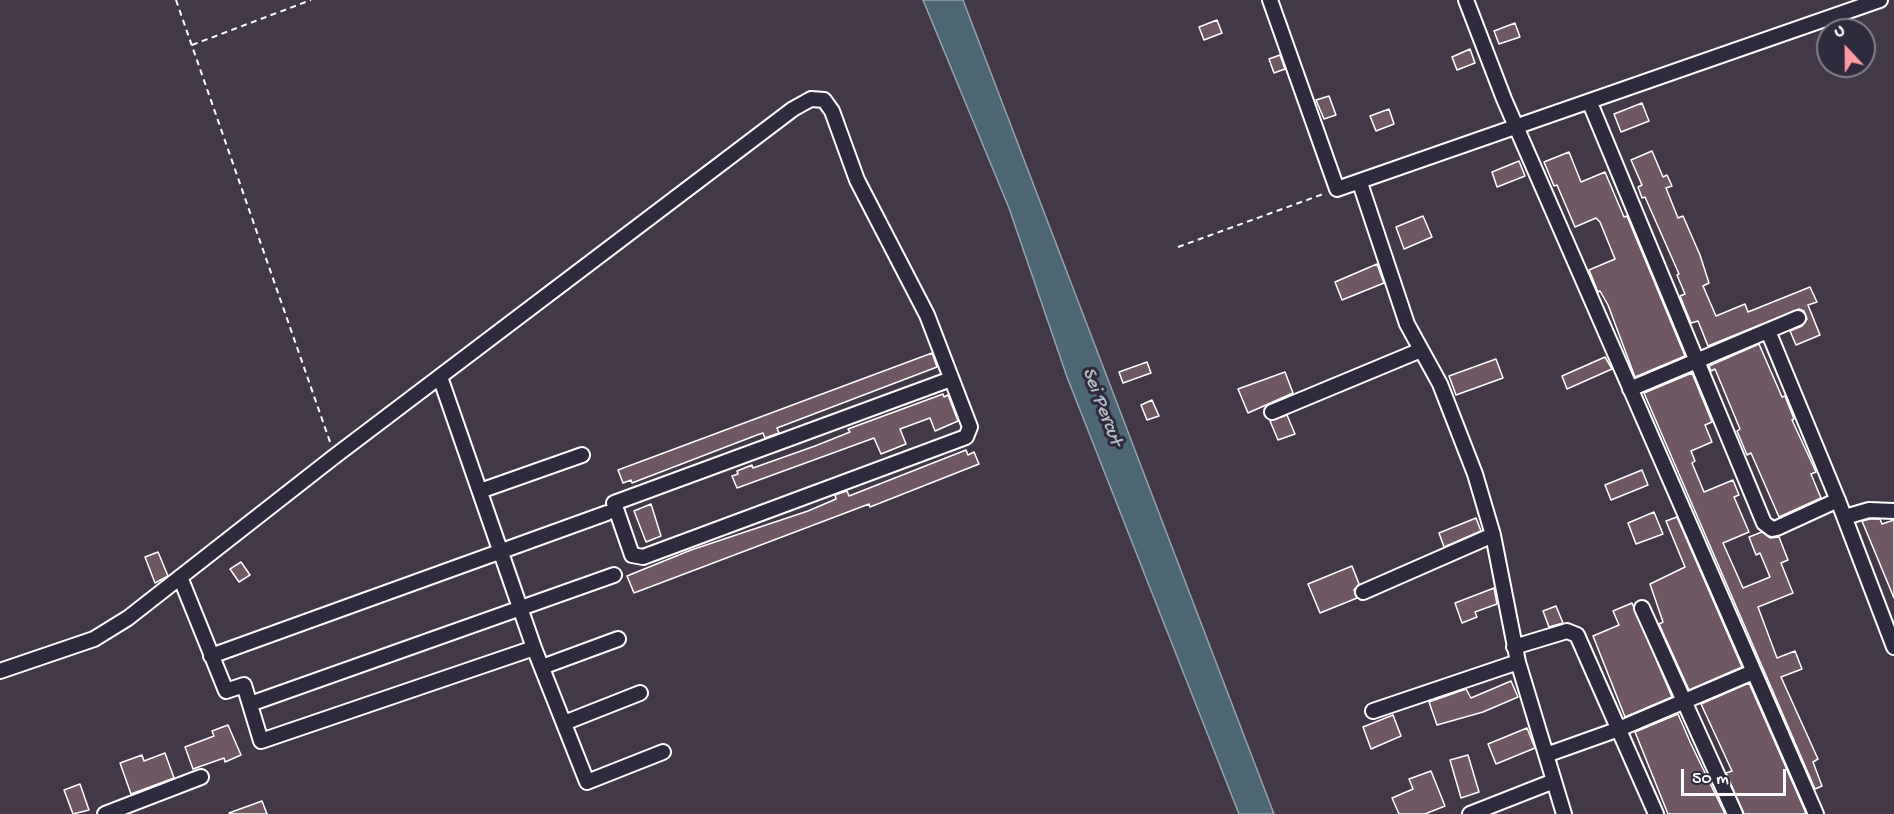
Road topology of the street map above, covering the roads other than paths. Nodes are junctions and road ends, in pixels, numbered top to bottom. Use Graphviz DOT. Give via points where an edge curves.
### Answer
graph roads {
  1 [pos="1270,0"];
  2 [pos="1466,0"];
  3 [pos="1880,0"];
  4 [pos="1590,104"];
  5 [pos="1516,127"];
  6 [pos="1360,183"];
  7 [pos="1798,318"];
  8 [pos="1768,332"];
  9 [pos="1421,350"];
  10 [pos="1697,360"];
  11 [pos="440,377"];
  12 [pos="951,379"];
  13 [pos="1630,389"];
  14 [pos="1272,412"];
  15 [pos="582,455"];
  16 [pos="480,491"];
  17 [pos="1838,500"];
  18 [pos="1894,511"];
  19 [pos="607,513"];
  20 [pos="1845,518"];
  21 [pos="1493,535"];
  22 [pos="501,551"];
  23 [pos="614,575"];
  24 [pos="180,577"];
  25 [pos="1363,592"];
  26 [pos="521,608"];
  27 [pos="1642,608"];
  28 [pos="1890,626"];
  29 [pos="618,639"];
  30 [pos="1894,646"];
  31 [pos="1514,647"];
  32 [pos="534,648"];
  33 [pos="211,656"];
  34 [pos="1518,662"];
  35 [pos="542,667"];
  36 [pos="0,671"];
  37 [pos="1753,672"];
  38 [pos="640,693"];
  39 [pos="1686,700"];
  40 [pos="250,704"];
  41 [pos="1373,711"];
  42 [pos="564,723"];
  43 [pos="1619,729"];
  44 [pos="663,752"];
  45 [pos="1546,755"];
  46 [pos="201,777"];
  47 [pos="1554,781"];
  48 [pos="105,814"];
  49 [pos="1470,814"];
  50 [pos="1564,814"];
  51 [pos="1656,814"];
  52 [pos="1735,814"];
  53 [pos="1816,814"];
  1 -- 6 [label="street" via="1337,189"];
  2 -- 5 [label="street"];
  3 -- 4 [label="street"];
  4 -- 5 [label="street"];
  4 -- 10 [label="street"];
  5 -- 6 [label="street"];
  5 -- 13 [label="street"];
  6 -- 9 [label="street" via="1395,294"];
  7 -- 8 [label="street"];
  8 -- 10 [label="street"];
  8 -- 17 [label="street"];
  9 -- 14 [label="street"];
  9 -- 21 [label="street" via="1440,384 1475,474"];
  10 -- 13 [label="street"];
  10 -- 17 [label="street" via="1769,528 1777,528"];
  11 -- 12 [label="street" via="811,99 824,100 832,111 857,180 927,315"];
  11 -- 16 [label="street"];
  11 -- 24 [label="street"];
  12 -- 12 [label="street" via="614,502 632,555 643,557 966,437 970,427"];
  13 -- 37 [label="street"];
  15 -- 16 [label="street"];
  16 -- 22 [label="street"];
  17 -- 20 [label="street"];
  18 -- 20 [label="street" via="1869,510"];
  19 -- 22 [label="street"];
  20 -- 28 [label="street"];
  21 -- 25 [label="street"];
  21 -- 31 [label="street"];
  22 -- 26 [label="street"];
  22 -- 33 [label="street"];
  23 -- 26 [label="street"];
  24 -- 33 [label="street"];
  24 -- 36 [label="street" via="105,633"];
  26 -- 32 [label="street"];
  26 -- 40 [label="street"];
  27 -- 39 [label="street"];
  28 -- 30 [label="street"];
  29 -- 35 [label="street"];
  31 -- 34 [label="street"];
  31 -- 43 [label="street" via="1567,631 1577,635"];
  32 -- 35 [label="street"];
  32 -- 40 [label="street" via="261,741"];
  33 -- 40 [label="street" via="225,691 244,685"];
  34 -- 41 [label="street"];
  34 -- 45 [label="street"];
  35 -- 42 [label="street"];
  37 -- 39 [label="street"];
  37 -- 53 [label="street"];
  38 -- 42 [label="street"];
  39 -- 43 [label="street"];
  39 -- 52 [label="street"];
  42 -- 44 [label="street" via="587,782"];
  43 -- 45 [label="street"];
  43 -- 51 [label="street"];
  45 -- 47 [label="street"];
  46 -- 48 [label="street"];
  47 -- 49 [label="street"];
  47 -- 50 [label="street"];
}
